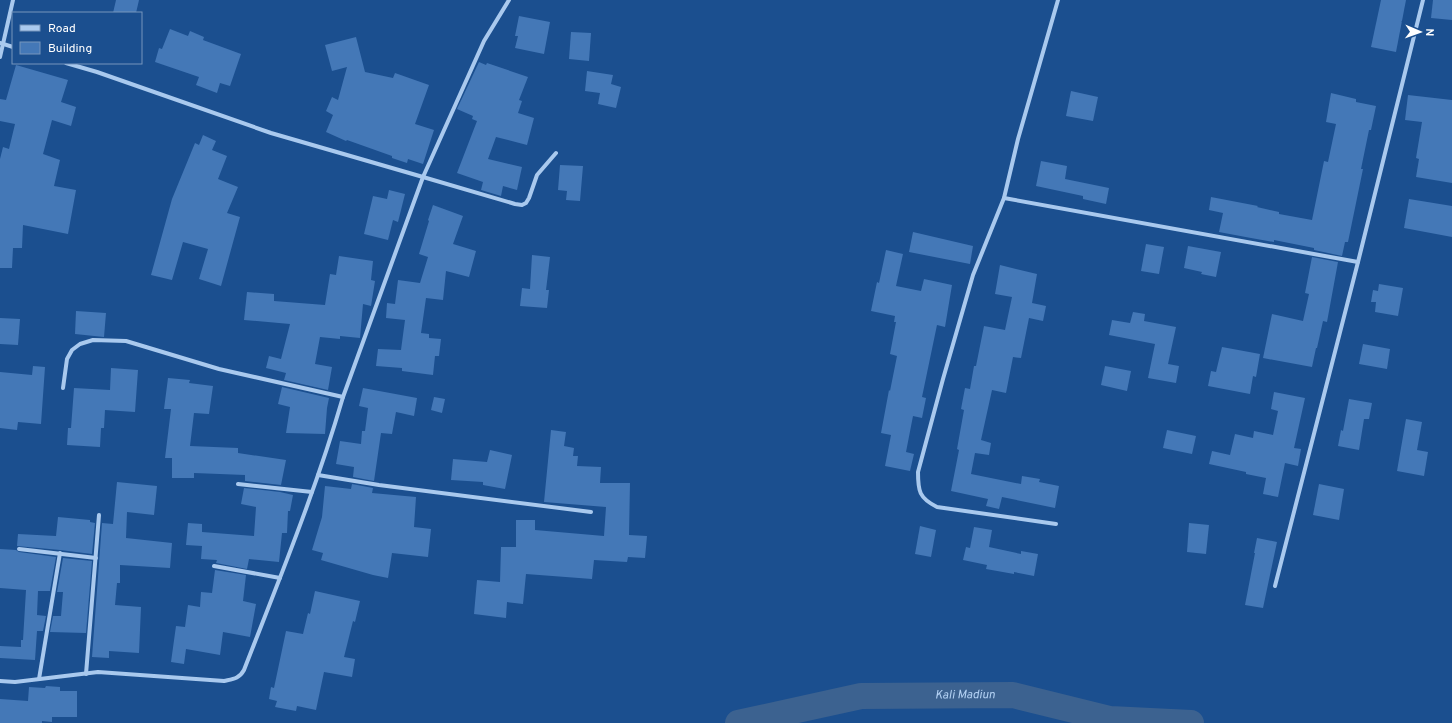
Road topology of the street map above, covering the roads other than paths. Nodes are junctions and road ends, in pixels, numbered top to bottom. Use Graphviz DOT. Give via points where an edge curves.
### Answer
graph roads {
  1 [pos="13,0"];
  2 [pos="509,0"];
  3 [pos="1058,0"];
  4 [pos="1423,0"];
  5 [pos="2,43"];
  6 [pos="12,47"];
  7 [pos="0,57"];
  8 [pos="69,64"];
  9 [pos="556,153"];
  10 [pos="423,177"];
  11 [pos="1004,198"];
  12 [pos="1358,262"];
  13 [pos="63,388"];
  14 [pos="343,397"];
  15 [pos="318,475"];
  16 [pos="238,484"];
  17 [pos="312,492"];
  18 [pos="591,512"];
  19 [pos="99,515"];
  20 [pos="1056,524"];
  21 [pos="19,549"];
  22 [pos="60,553"];
  23 [pos="96,558"];
  24 [pos="214,566"];
  25 [pos="280,578"];
  26 [pos="1275,586"];
  27 [pos="86,674"];
  28 [pos="38,679"];
  29 [pos="0,681"];
  1 -- 5 [label="street"];
  2 -- 10 [label="street" via="484,41"];
  3 -- 11 [label="street" via="1018,139"];
  4 -- 12 [label="street"];
  5 -- 6 [label="street"];
  5 -- 7 [label="street"];
  8 -- 10 [label="street" via="271,133"];
  9 -- 10 [label="street" via="537,176 529,198 522,205"];
  10 -- 14 [label="street"];
  11 -- 12 [label="street"];
  11 -- 20 [label="street" via="973,274 918,472 918,484 921,496 937,507"];
  12 -- 26 [label="street"];
  13 -- 14 [label="street" via="66,359 80,344 93,340 126,341 219,369"];
  14 -- 15 [label="street"];
  15 -- 17 [label="street"];
  15 -- 18 [label="street" via="379,486"];
  16 -- 17 [label="street"];
  17 -- 25 [label="street"];
  19 -- 23 [label="street"];
  21 -- 22 [label="street"];
  22 -- 23 [label="street"];
  22 -- 28 [label="street"];
  23 -- 27 [label="street"];
  24 -- 25 [label="street"];
  25 -- 27 [label="street" via="244,670 235,679 224,681 98,672"];
  27 -- 28 [label="street"];
  28 -- 29 [label="street"];
}
